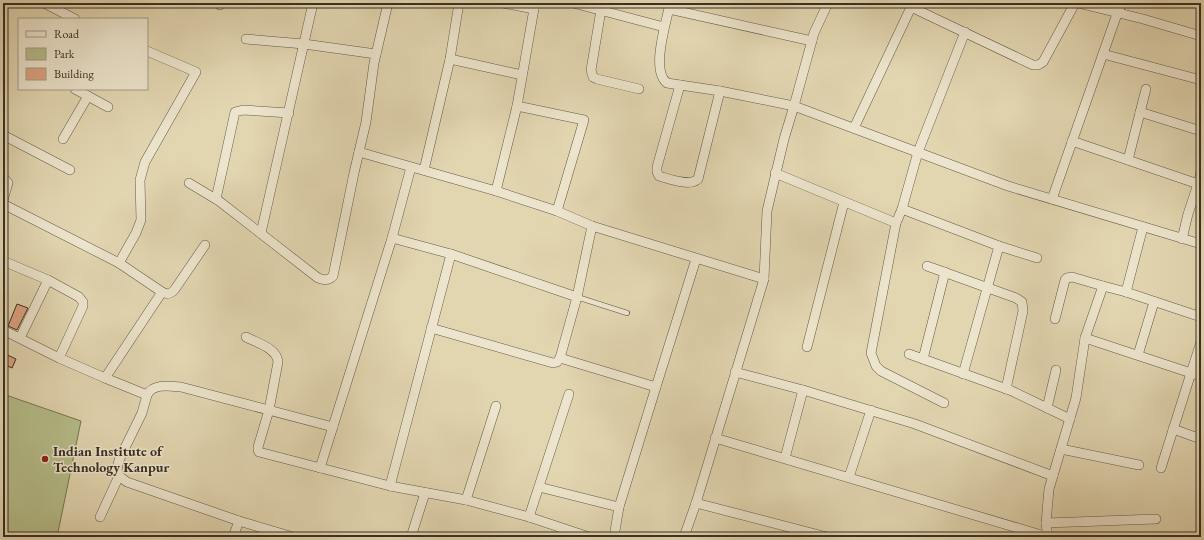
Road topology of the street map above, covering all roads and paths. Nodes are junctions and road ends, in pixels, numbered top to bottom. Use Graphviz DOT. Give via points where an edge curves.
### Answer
graph roads {
  1 [pos="44,3"];
  2 [pos="313,3"];
  3 [pos="388,3"];
  4 [pos="460,3"];
  5 [pos="503,3"];
  6 [pos="573,3"];
  7 [pos="828,3"];
  8 [pos="1076,3"];
  9 [pos="1122,3"];
  10 [pos="912,5"];
  11 [pos="534,6"];
  12 [pos="670,6"];
  13 [pos="601,10"];
  14 [pos="1117,14"];
  15 [pos="73,18"];
  16 [pos="664,27"];
  17 [pos="965,32"];
  18 [pos="1201,36"];
  19 [pos="246,39"];
  20 [pos="812,41"];
  21 [pos="304,44"];
  22 [pos="148,51"];
  23 [pos="376,54"];
  24 [pos="1103,54"];
  25 [pos="450,59"];
  26 [pos="522,75"];
  27 [pos="1201,80"];
  28 [pos="680,85"];
  29 [pos="639,89"];
  30 [pos="1146,89"];
  31 [pos="77,90"];
  32 [pos="720,91"];
  33 [pos="88,96"];
  34 [pos="517,106"];
  35 [pos="794,106"];
  36 [pos="108,107"];
  37 [pos="1140,112"];
  38 [pos="289,113"];
  39 [pos="854,128"];
  40 [pos="1201,131"];
  41 [pos="3,135"];
  42 [pos="63,139"];
  43 [pos="1072,142"];
  44 [pos="359,152"];
  45 [pos="918,152"];
  46 [pos="1128,160"];
  47 [pos="411,167"];
  48 [pos="70,170"];
  49 [pos="424,170"];
  50 [pos="1201,172"];
  51 [pos="776,173"];
  52 [pos="3,177"];
  53 [pos="189,183"];
  54 [pos="1200,184"];
  55 [pos="496,192"];
  56 [pos="216,198"];
  57 [pos="1052,199"];
  58 [pos="3,200"];
  59 [pos="844,202"];
  60 [pos="3,204"];
  61 [pos="902,209"];
  62 [pos="557,211"];
  63 [pos="896,223"];
  64 [pos="592,226"];
  65 [pos="1143,227"];
  66 [pos="261,233"];
  67 [pos="392,238"];
  68 [pos="1182,239"];
  69 [pos="1201,244"];
  70 [pos="206,245"];
  71 [pos="999,246"];
  72 [pos="451,254"];
  73 [pos="1037,258"];
  74 [pos="696,259"];
  75 [pos="3,260"];
  76 [pos="120,264"];
  77 [pos="927,266"];
  78 [pos="945,272"];
  79 [pos="764,279"];
  80 [pos="48,280"];
  81 [pos="1103,286"];
  82 [pos="988,288"];
  83 [pos="162,292"];
  84 [pos="1126,292"];
  85 [pos="577,297"];
  86 [pos="1154,302"];
  87 [pos="627,313"];
  88 [pos="1201,317"];
  89 [pos="1055,319"];
  90 [pos="431,328"];
  91 [pos="3,330"];
  92 [pos="246,337"];
  93 [pos="20,338"];
  94 [pos="1085,338"];
  95 [pos="1201,342"];
  96 [pos="808,347"];
  97 [pos="909,354"];
  98 [pos="1138,355"];
  99 [pos="59,358"];
  100 [pos="560,358"];
  101 [pos="923,359"];
  102 [pos="1056,370"];
  103 [pos="735,372"];
  104 [pos="1191,373"];
  105 [pos="963,374"];
  106 [pos="1201,376"];
  107 [pos="105,378"];
  108 [pos="656,387"];
  109 [pos="1006,389"];
  110 [pos="803,390"];
  111 [pos="569,394"];
  112 [pos="146,395"];
  113 [pos="944,403"];
  114 [pos="496,406"];
  115 [pos="1047,408"];
  116 [pos="269,410"];
  117 [pos="871,410"];
  118 [pos="1070,419"];
  119 [pos="333,427"];
  120 [pos="1173,429"];
  121 [pos="715,438"];
  122 [pos="1201,439"];
  123 [pos="1061,448"];
  124 [pos="785,458"];
  125 [pos="1139,465"];
  126 [pos="320,468"];
  127 [pos="1161,468"];
  128 [pos="119,476"];
  129 [pos="1053,476"];
  130 [pos="849,477"];
  131 [pos="390,486"];
  132 [pos="539,487"];
  133 [pos="425,493"];
  134 [pos="466,500"];
  135 [pos="696,503"];
  136 [pos="619,507"];
  137 [pos="100,517"];
  138 [pos="529,517"];
  139 [pos="1156,520"];
  140 [pos="239,521"];
  141 [pos="1046,523"];
  142 [pos="233,537"];
  143 [pos="293,537"];
  144 [pos="411,537"];
  145 [pos="589,537"];
  146 [pos="614,537"];
  147 [pos="684,537"];
  148 [pos="827,537"];
  1 -- 15 [label="street"];
  2 -- 21 [label="street"];
  3 -- 23 [label="street"];
  4 -- 25 [label="street"];
  5 -- 11 [label="street"];
  6 -- 13 [label="street"];
  7 -- 20 [label="street"];
  8 -- 14 [label="street"];
  8 -- 17 [label="street" via="1043,62 1038,65 1033,65"];
  9 -- 14 [label="street"];
  10 -- 17 [label="street"];
  10 -- 39 [label="street"];
  11 -- 26 [label="street"];
  12 -- 16 [label="street"];
  12 -- 20 [label="street"];
  13 -- 16 [label="street"];
  13 -- 29 [label="street" via="591,74 597,79"];
  14 -- 18 [label="street"];
  14 -- 24 [label="street"];
  16 -- 28 [label="street" via="660,73 667,83"];
  17 -- 45 [label="street"];
  19 -- 21 [label="street"];
  20 -- 35 [label="street"];
  21 -- 23 [label="street"];
  21 -- 38 [label="street"];
  22 -- 76 [label="street" via="196,72 146,162 140,180 141,220"];
  23 -- 44 [label="street"];
  24 -- 27 [label="street"];
  24 -- 43 [label="street"];
  25 -- 26 [label="street"];
  25 -- 49 [label="street"];
  26 -- 34 [label="street"];
  28 -- 32 [label="street"];
  28 -- 32 [label="street" via="657,172 659,176 689,183 698,179"];
  30 -- 37 [label="street"];
  31 -- 33 [label="street"];
  32 -- 35 [label="street"];
  33 -- 36 [label="street"];
  33 -- 42 [label="street"];
  34 -- 55 [label="street"];
  34 -- 62 [label="street" via="584,120"];
  35 -- 39 [label="street"];
  35 -- 51 [label="street"];
  37 -- 40 [label="street"];
  37 -- 46 [label="street"];
  38 -- 56 [label="street" via="243,110 234,112"];
  38 -- 66 [label="street"];
  39 -- 45 [label="street"];
  41 -- 48 [label="street"];
  43 -- 46 [label="street"];
  43 -- 57 [label="street"];
  44 -- 47 [label="street"];
  44 -- 66 [label="street" via="331,278 318,278"];
  45 -- 57 [label="street" via="1008,186"];
  45 -- 61 [label="street"];
  46 -- 54 [label="street"];
  47 -- 49 [label="street"];
  47 -- 67 [label="street"];
  49 -- 55 [label="street"];
  50 -- 54 [label="street"];
  51 -- 59 [label="street"];
  51 -- 79 [label="street" via="766,211"];
  52 -- 58 [label="street" via="8,183"];
  53 -- 56 [label="street"];
  54 -- 68 [label="street" via="1188,214"];
  55 -- 62 [label="street"];
  56 -- 66 [label="street"];
  57 -- 65 [label="street"];
  59 -- 63 [label="street"];
  59 -- 96 [label="street"];
  60 -- 76 [label="street"];
  61 -- 63 [label="street"];
  61 -- 71 [label="street"];
  62 -- 64 [label="street"];
  63 -- 113 [label="street" via="872,357 881,371"];
  64 -- 74 [label="street"];
  64 -- 85 [label="street"];
  65 -- 68 [label="street"];
  65 -- 84 [label="street"];
  67 -- 72 [label="street"];
  67 -- 119 [label="street"];
  68 -- 69 [label="street"];
  70 -- 83 [label="street" via="175,290 170,294"];
  71 -- 73 [label="street"];
  71 -- 82 [label="street"];
  72 -- 85 [label="street"];
  72 -- 90 [label="street"];
  74 -- 79 [label="street"];
  74 -- 108 [label="street"];
  75 -- 80 [label="street"];
  76 -- 83 [label="street"];
  77 -- 78 [label="street"];
  78 -- 82 [label="street"];
  78 -- 101 [label="street"];
  79 -- 103 [label="street"];
  80 -- 93 [label="street"];
  80 -- 99 [label="street" via="79,297 83,302"];
  81 -- 84 [label="street"];
  81 -- 89 [label="street" via="1072,277 1067,278"];
  81 -- 94 [label="street"];
  82 -- 105 [label="street"];
  82 -- 109 [label="street" via="1018,299 1023,307"];
  83 -- 107 [label="street"];
  84 -- 86 [label="street"];
  85 -- 87 [label="lane"];
  85 -- 100 [label="street"];
  86 -- 88 [label="street"];
  86 -- 98 [label="street"];
  90 -- 100 [label="street" via="548,362 557,362"];
  90 -- 131 [label="street"];
  91 -- 93 [label="street"];
  92 -- 116 [label="street" via="271,350 278,357"];
  93 -- 99 [label="street"];
  94 -- 98 [label="street"];
  94 -- 118 [label="street" via="1076,398"];
  95 -- 104 [label="street"];
  97 -- 101 [label="street"];
  98 -- 104 [label="street"];
  99 -- 107 [label="street"];
  100 -- 108 [label="street"];
  101 -- 105 [label="street"];
  102 -- 115 [label="street"];
  103 -- 110 [label="street"];
  103 -- 121 [label="street"];
  104 -- 106 [label="street"];
  104 -- 120 [label="street"];
  105 -- 109 [label="street"];
  107 -- 112 [label="street"];
  108 -- 136 [label="street"];
  109 -- 115 [label="street"];
  110 -- 117 [label="street"];
  110 -- 124 [label="street"];
  111 -- 132 [label="street"];
  112 -- 116 [label="street" via="149,390 156,387 181,387"];
  112 -- 128 [label="street" via="142,412 119,460 116,470"];
  114 -- 134 [label="street"];
  115 -- 118 [label="street"];
  116 -- 119 [label="street"];
  116 -- 126 [label="street" via="258,447 259,452"];
  117 -- 129 [label="street"];
  117 -- 130 [label="street"];
  118 -- 123 [label="street"];
  119 -- 126 [label="street"];
  120 -- 122 [label="street"];
  120 -- 127 [label="street"];
  121 -- 124 [label="street"];
  121 -- 135 [label="street"];
  123 -- 125 [label="street"];
  123 -- 129 [label="street"];
  124 -- 130 [label="street"];
  126 -- 131 [label="street"];
  128 -- 137 [label="street"];
  128 -- 140 [label="street" via="127,482"];
  129 -- 141 [label="street" via="1049,489"];
  130 -- 141 [label="street" via="1048,537"];
  131 -- 133 [label="street"];
  132 -- 136 [label="street"];
  132 -- 138 [label="street"];
  133 -- 134 [label="street"];
  133 -- 144 [label="street"];
  134 -- 138 [label="street"];
  135 -- 147 [label="street"];
  135 -- 148 [label="street"];
  136 -- 146 [label="street"];
  138 -- 145 [label="street"];
  139 -- 141 [label="street"];
  140 -- 142 [label="street"];
  140 -- 143 [label="street"];
}
